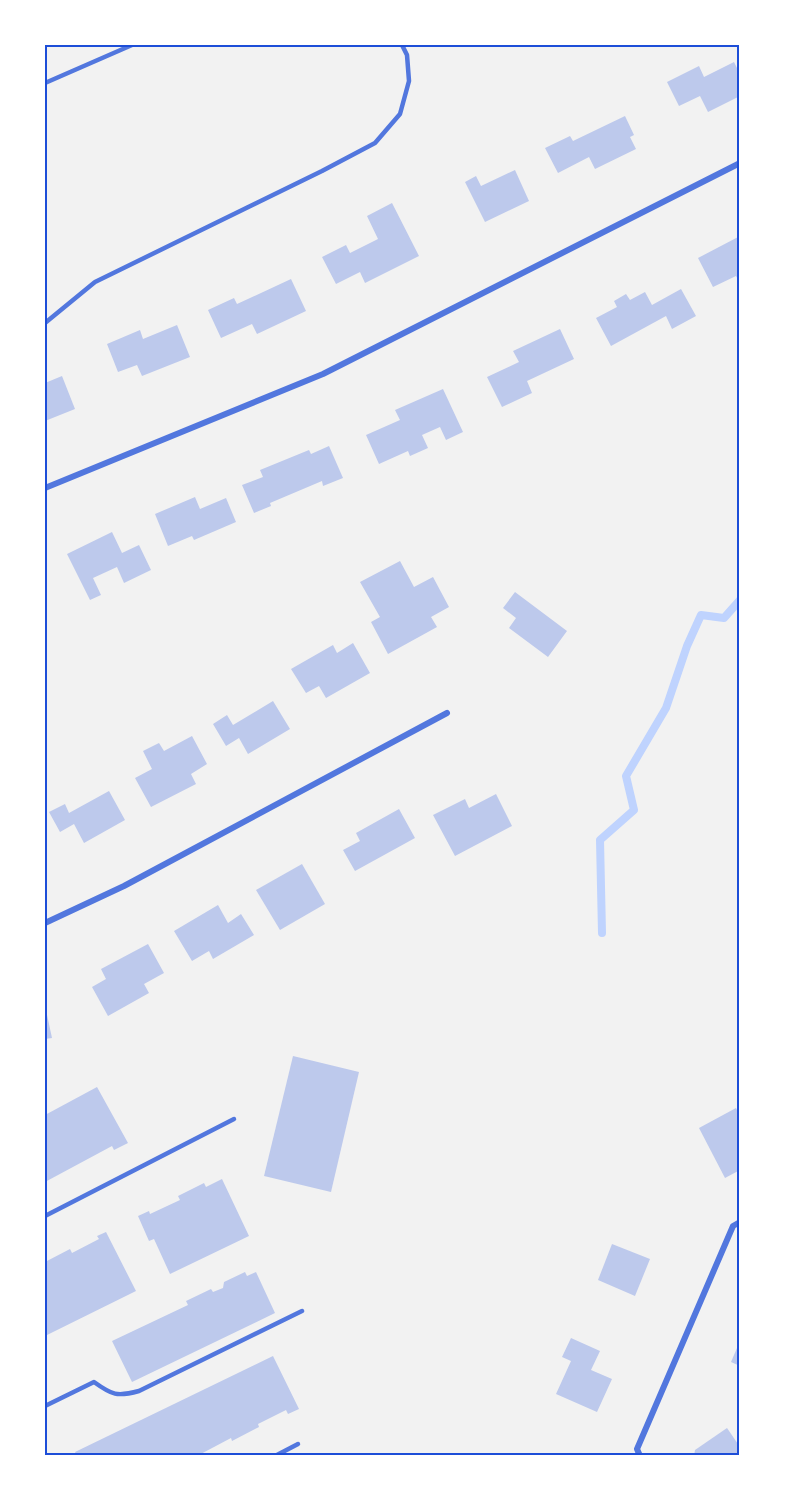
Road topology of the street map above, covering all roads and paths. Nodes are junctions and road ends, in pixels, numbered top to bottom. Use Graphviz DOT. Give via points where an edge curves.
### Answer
graph roads {
  1 [pos="132,45"];
  2 [pos="402,45"];
  3 [pos="45,83"];
  4 [pos="740,163"];
  5 [pos="45,323"];
  6 [pos="45,488"];
  7 [pos="447,713"];
  8 [pos="45,923"];
  9 [pos="234,1119"];
  10 [pos="45,1216"];
  11 [pos="740,1222"];
  12 [pos="302,1311"];
  13 [pos="45,1406"];
  14 [pos="298,1444"];
  15 [pos="275,1456"];
  16 [pos="640,1456"];
  1 -- 3 [label="lane"];
  2 -- 5 [label="lane" via="409,81 400,114 375,143 95,282"];
  4 -- 6 [label="street" via="323,374"];
  7 -- 8 [label="street" via="124,886"];
  9 -- 10 [label="lane"];
  11 -- 16 [label="street" via="734,1226 637,1449"];
  12 -- 13 [label="lane" via="139,1391 114,1395 94,1382"];
  14 -- 15 [label="lane"];
}
